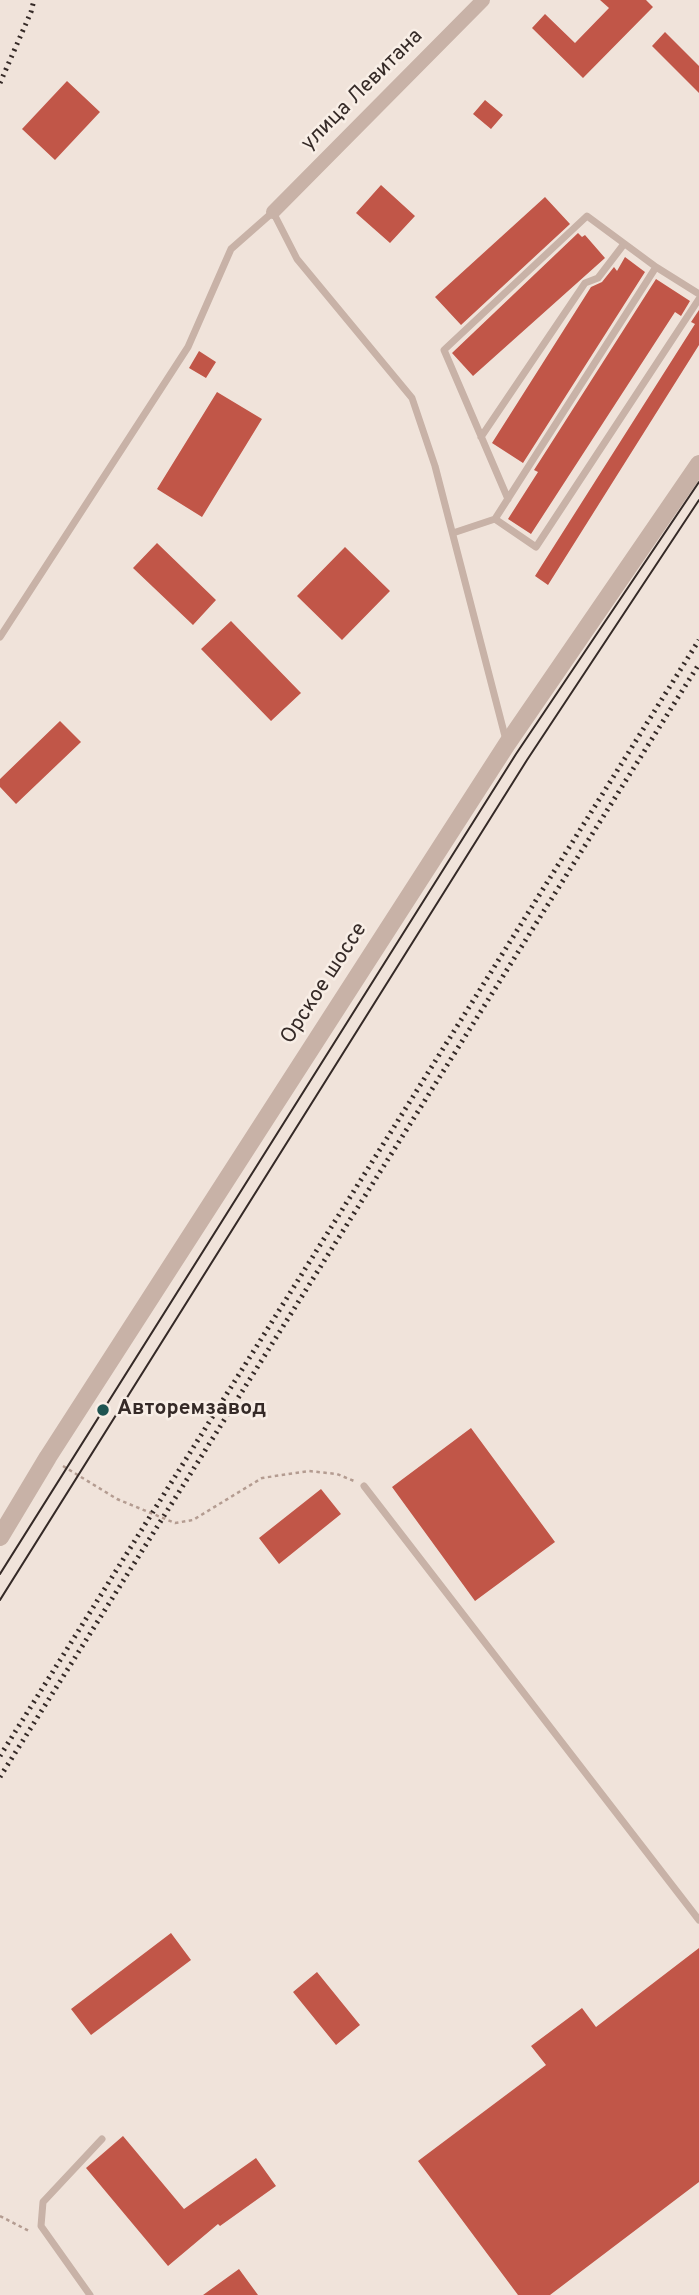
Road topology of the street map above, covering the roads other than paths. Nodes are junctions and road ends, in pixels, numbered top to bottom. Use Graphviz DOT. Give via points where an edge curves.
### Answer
graph roads {
  1 [pos="483,0"];
  2 [pos="273,212"];
  3 [pos="624,244"];
  4 [pos="656,267"];
  5 [pos="699,297"];
  6 [pos="481,437"];
  7 [pos="699,464"];
  8 [pos="508,499"];
  9 [pos="495,519"];
  10 [pos="453,533"];
  11 [pos="0,637"];
  12 [pos="507,744"];
  13 [pos="364,1486"];
  14 [pos="0,1536"];
  15 [pos="699,1920"];
  16 [pos="102,2139"];
  17 [pos="90,2295"];
  1 -- 2 [label="street, улица Левитана"];
  2 -- 10 [label="lane" via="297,259 412,398"];
  2 -- 11 [label="lane" via="231,249 188,347"];
  3 -- 4 [label="lane"];
  3 -- 6 [label="lane" via="598,278 585,284"];
  3 -- 6 [label="lane" via="586,216 444,350"];
  4 -- 5 [label="lane"];
  4 -- 8 [label="lane"];
  5 -- 9 [label="lane" via="537,547"];
  6 -- 8 [label="lane"];
  7 -- 12 [label="street, Орское шоссе"];
  8 -- 9 [label="lane"];
  9 -- 10 [label="lane"];
  10 -- 12 [label="lane"];
  12 -- 14 [label="street, Орское шоссе"];
  13 -- 15 [label="lane"];
  16 -- 17 [label="lane" via="43,2202 41,2226"];
}
